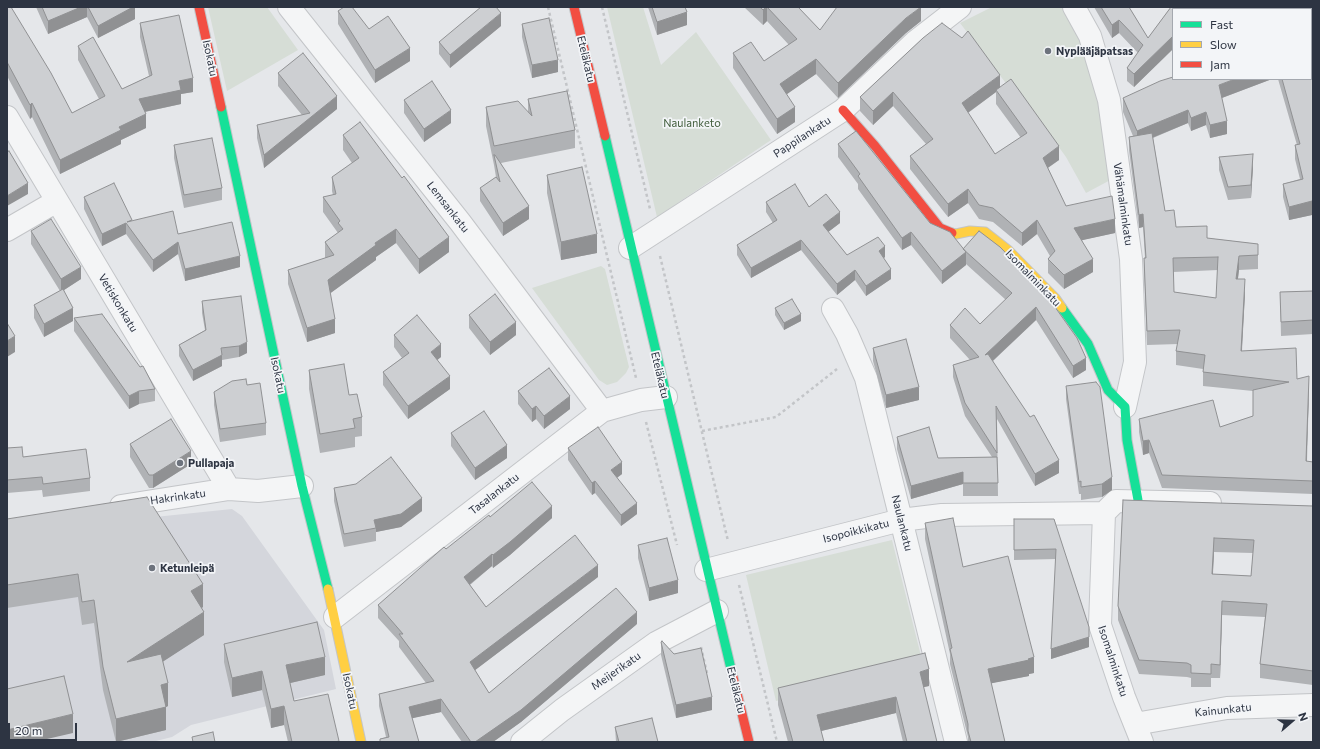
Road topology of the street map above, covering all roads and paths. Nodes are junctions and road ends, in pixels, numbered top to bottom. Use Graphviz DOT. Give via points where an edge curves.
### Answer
graph roads {
  1 [pos="199,7"];
  2 [pos="289,7"];
  3 [pos="548,7"];
  4 [pos="574,7"];
  5 [pos="602,7"];
  6 [pos="960,7"];
  7 [pos="1074,7"];
  8 [pos="843,110"];
  9 [pos="7,117"];
  10 [pos="57,201"];
  11 [pos="7,230"];
  12 [pos="655,232"];
  13 [pos="630,248"];
  14 [pos="833,309"];
  15 [pos="856,354"];
  16 [pos="666,397"];
  17 [pos="641,400"];
  18 [pos="1125,407"];
  19 [pos="602,411"];
  20 [pos="702,431"];
  21 [pos="675,436"];
  22 [pos="302,486"];
  23 [pos="229,489"];
  24 [pos="1138,500"];
  25 [pos="1233,504"];
  26 [pos="102,508"];
  27 [pos="1104,514"];
  28 [pos="902,520"];
  29 [pos="678,550"];
  30 [pos="733,563"];
  31 [pos="706,570"];
  32 [pos="717,611"];
  33 [pos="335,617"];
  34 [pos="695,622"];
  35 [pos="707,674"];
  36 [pos="1313,705"];
  37 [pos="1138,733"];
  38 [pos="361,742"];
  39 [pos="522,742"];
  40 [pos="749,742"];
  41 [pos="777,742"];
  42 [pos="956,742"];
  1 -- 22 [label="street, Isokatu"];
  2 -- 19 [label="street, Lemsankatu" via="460,222"];
  3 -- 17 [label="path"];
  4 -- 13 [label="street, Eteläkatu"];
  5 -- 12 [label="path"];
  6 -- 8 [label="street, Pappilankatu" via="915,42"];
  7 -- 18 [label="street, Vähämalminkatu" via="1090,36 1109,100 1130,259 1135,362"];
  8 -- 12 [label="street, Pappilankatu"];
  8 -- 18 [label="street, Isomalminkatu" via="940,228 956,234 970,231 985,232 1008,250 1055,298 1088,344 1108,390"];
  9 -- 10 [label="street, Vetiskonkatu"];
  10 -- 11 [label="street"];
  10 -- 23 [label="street, Vetiskonkatu"];
  12 -- 13 [label="street, Pappilankatu"];
  12 -- 20 [label="path"];
  13 -- 16 [label="street, Eteläkatu"];
  14 -- 15 [label="street, Naulankatu"];
  15 -- 20 [label="path" via="776,417"];
  15 -- 28 [label="street, Naulankatu" via="875,409"];
  16 -- 17 [label="street, Tasalankatu"];
  16 -- 21 [label="street, Eteläkatu"];
  17 -- 19 [label="street, Tasalankatu"];
  17 -- 29 [label="path"];
  18 -- 24 [label="street" via="1126,440"];
  19 -- 33 [label="street, Tasalankatu"];
  20 -- 21 [label="path"];
  20 -- 30 [label="path"];
  21 -- 31 [label="street, Eteläkatu"];
  22 -- 23 [label="street, Hakrinkatu" via="258,491"];
  22 -- 33 [label="street, Isokatu"];
  23 -- 26 [label="street, Hakrinkatu"];
  24 -- 25 [label="street"];
  24 -- 27 [label="street" via="1116,501"];
  27 -- 28 [label="street, Isopoikkikatu" via="942,515"];
  27 -- 37 [label="street, Isomalminkatu" via="1100,625"];
  28 -- 30 [label="street, Isopoikkikatu"];
  28 -- 42 [label="street, Naulankatu"];
  30 -- 31 [label="street, Isopoikkikatu"];
  30 -- 41 [label="path"];
  31 -- 32 [label="street, Eteläkatu"];
  32 -- 34 [label="street, Meijerikatu"];
  32 -- 40 [label="street, Eteläkatu"];
  33 -- 38 [label="street, Isokatu"];
  34 -- 35 [label="path"];
  34 -- 39 [label="street, Meijerikatu" via="656,643"];
  36 -- 37 [label="street, Kainunkatu" via="1227,708"];
}
